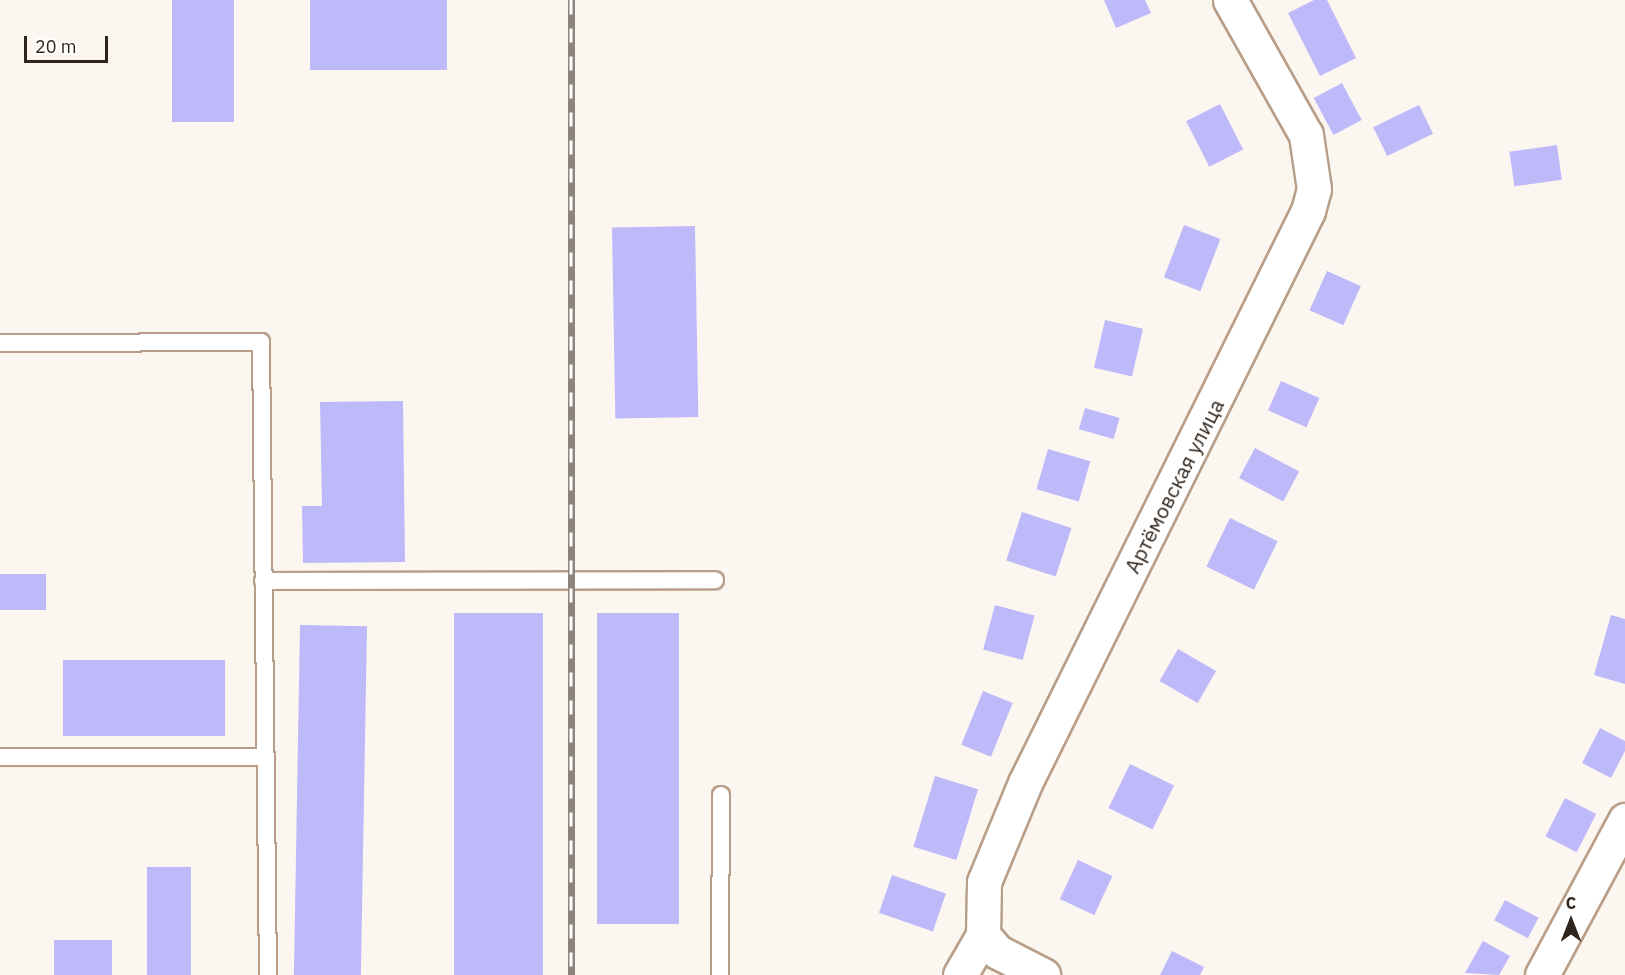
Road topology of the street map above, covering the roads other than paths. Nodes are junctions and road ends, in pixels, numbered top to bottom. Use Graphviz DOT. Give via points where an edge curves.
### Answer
graph roads {
  1 [pos="1230,0"];
  2 [pos="0,343"];
  3 [pos="715,580"];
  4 [pos="263,581"];
  5 [pos="0,757"];
  6 [pos="265,758"];
  7 [pos="721,795"];
  8 [pos="1625,820"];
  9 [pos="983,935"];
  10 [pos="267,975"];
  11 [pos="720,975"];
  12 [pos="960,975"];
  13 [pos="1043,975"];
  14 [pos="1542,975"];
  1 -- 9 [label="street, Артёмовская улица" via="1306,135 1314,189 1308,211 1025,783 984,882"];
  2 -- 4 [label="lane" via="261,342"];
  3 -- 4 [label="lane"];
  4 -- 6 [label="lane"];
  5 -- 6 [label="lane"];
  6 -- 10 [label="lane"];
  7 -- 11 [label="lane"];
  8 -- 14 [label="street"];
  9 -- 12 [label="street, Артёмовская улица"];
  9 -- 13 [label="street" via="998,952"];
}
